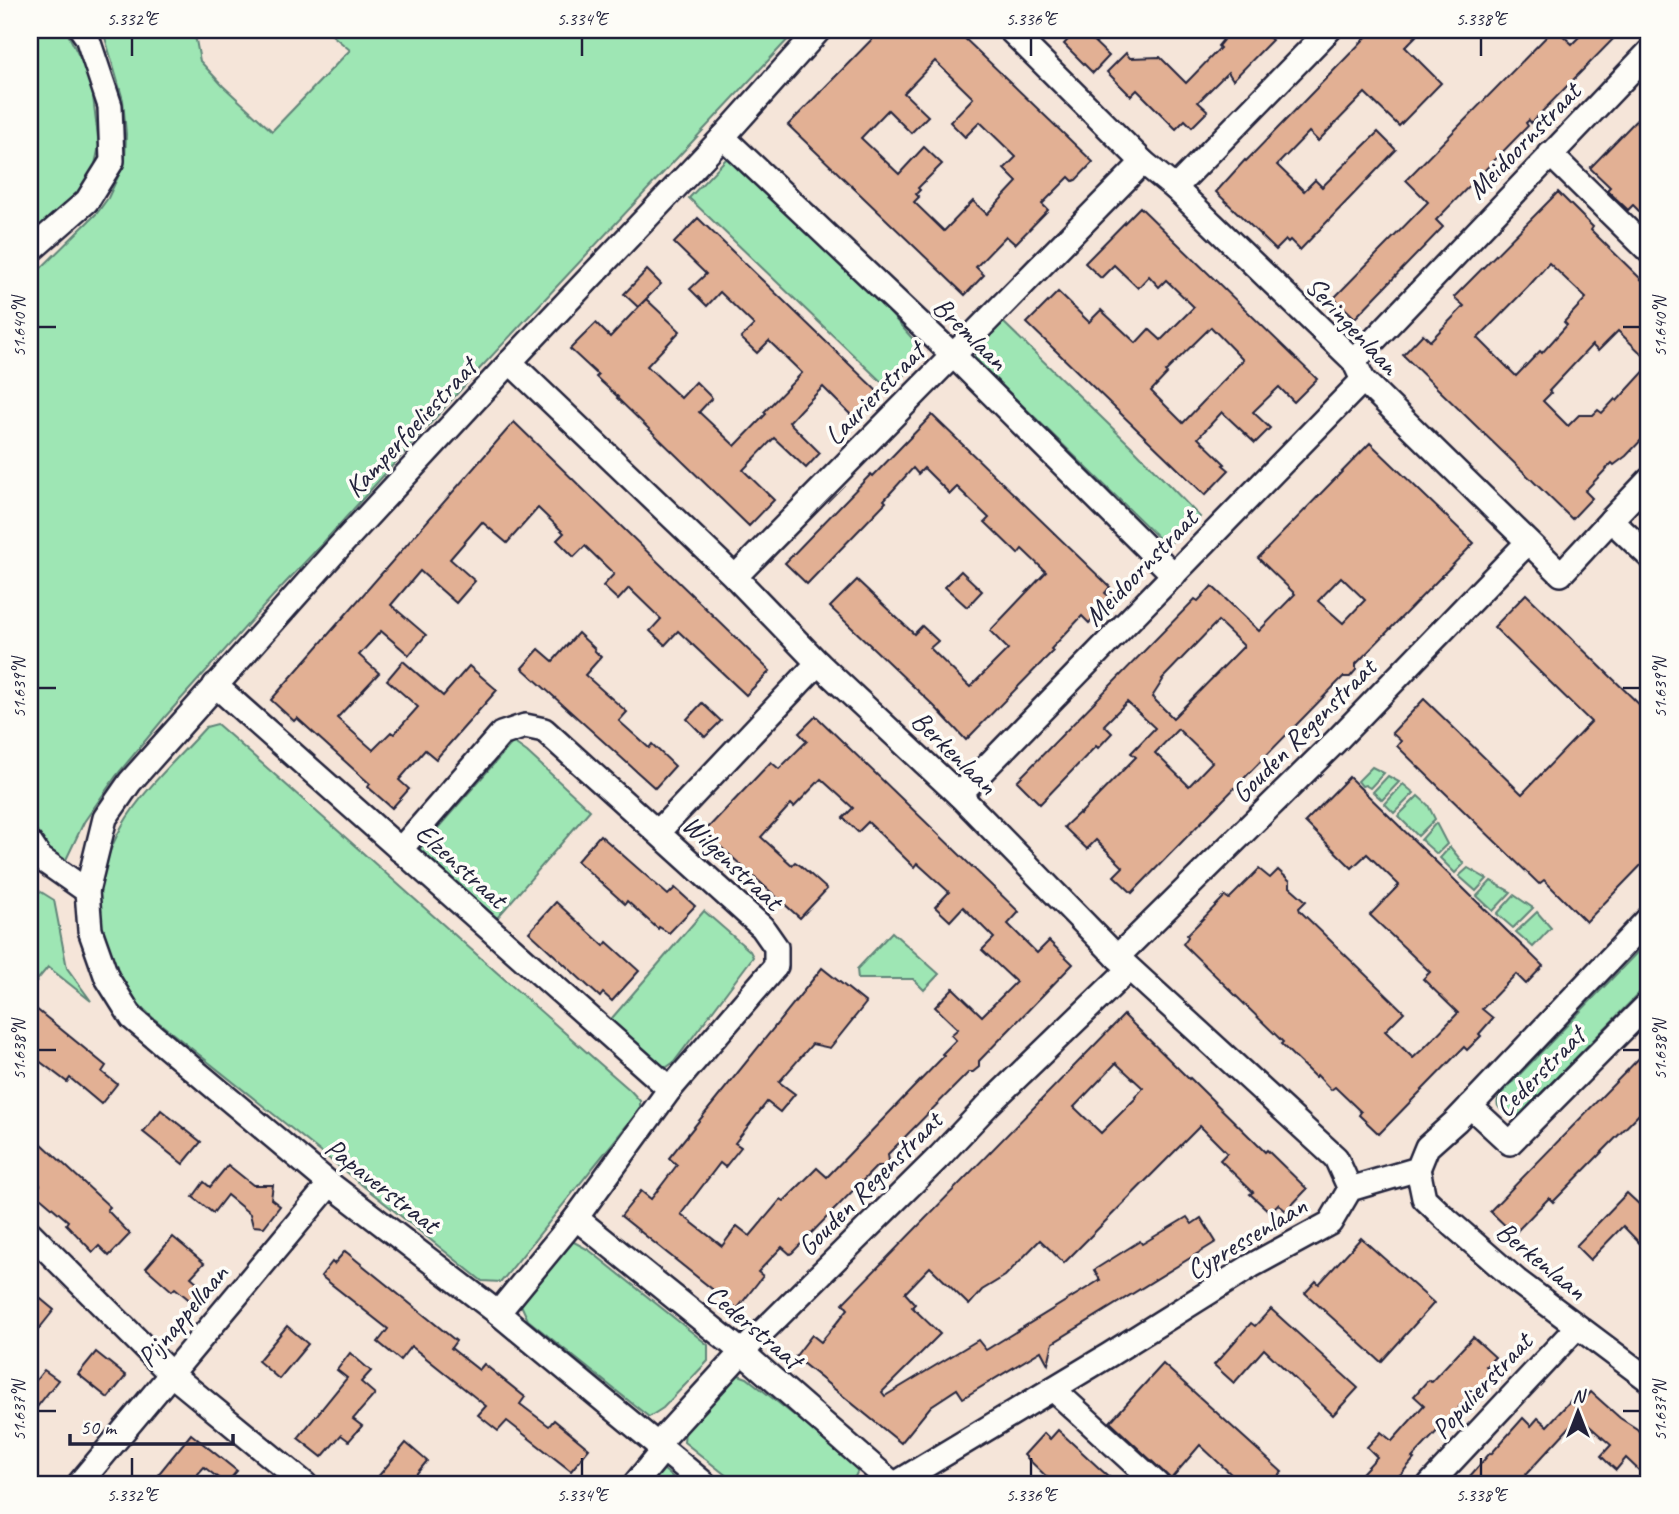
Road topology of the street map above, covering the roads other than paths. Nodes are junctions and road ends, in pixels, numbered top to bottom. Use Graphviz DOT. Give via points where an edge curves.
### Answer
graph roads {
  1 [pos="82,30"];
  2 [pos="819,30"];
  3 [pos="1010,30"];
  4 [pos="1328,30"];
  5 [pos="1649,52"];
  6 [pos="723,137"];
  7 [pos="1550,154"];
  8 [pos="1143,162"];
  9 [pos="1175,188"];
  10 [pos="30,251"];
  11 [pos="1649,251"];
  12 [pos="953,355"];
  13 [pos="510,362"];
  14 [pos="1358,371"];
  15 [pos="1649,480"];
  16 [pos="1611,520"];
  17 [pos="1528,542"];
  18 [pos="1649,556"];
  19 [pos="1174,575"];
  20 [pos="735,577"];
  21 [pos="818,663"];
  22 [pos="215,685"];
  23 [pos="959,795"];
  24 [pos="658,832"];
  25 [pos="30,843"];
  26 [pos="400,850"];
  27 [pos="87,891"];
  28 [pos="1649,918"];
  29 [pos="1123,963"];
  30 [pos="1649,1003"];
  31 [pos="670,1089"];
  32 [pos="1470,1106"];
  33 [pos="1418,1169"];
  34 [pos="330,1184"];
  35 [pos="1350,1189"];
  36 [pos="576,1218"];
  37 [pos="30,1233"];
  38 [pos="498,1313"];
  39 [pos="1577,1327"];
  40 [pos="742,1352"];
  41 [pos="171,1374"];
  42 [pos="1649,1380"];
  43 [pos="1053,1389"];
  44 [pos="660,1448"];
  45 [pos="903,1481"];
  46 [pos="79,1484"];
  47 [pos="305,1484"];
  48 [pos="635,1484"];
  49 [pos="705,1484"];
  50 [pos="1157,1484"];
  51 [pos="1430,1484"];
  1 -- 10 [label="street" via="110,106 112,161 87,201"];
  2 -- 6 [label="street, Kamperfoeliestraat"];
  3 -- 8 [label="street, Seringenlaan"];
  4 -- 9 [label="street"];
  5 -- 7 [label="street, Meidoornstraat"];
  6 -- 12 [label="street, Bremlaan"];
  6 -- 13 [label="street, Kamperfoeliestraat"];
  7 -- 11 [label="street"];
  7 -- 14 [label="street, Meidoornstraat"];
  8 -- 9 [label="street, Seringenlaan"];
  8 -- 12 [label="street, Laurierstraat"];
  9 -- 14 [label="street, Seringenlaan"];
  12 -- 19 [label="street, Bremlaan"];
  12 -- 20 [label="street, Laurierstraat"];
  13 -- 20 [label="street, Berkenlaan"];
  13 -- 22 [label="street, Kamperfoeliestraat"];
  14 -- 17 [label="street, Seringenlaan"];
  14 -- 19 [label="street, Meidoornstraat"];
  15 -- 16 [label="street"];
  16 -- 17 [label="street, Seringenlaan" via="1561,574"];
  16 -- 18 [label="street"];
  17 -- 29 [label="street, Gouden Regenstraat"];
  19 -- 23 [label="street, Meidoornstraat"];
  20 -- 21 [label="street, Berkenlaan"];
  21 -- 23 [label="street, Berkenlaan"];
  21 -- 24 [label="street"];
  22 -- 26 [label="street, Elzenstraat"];
  22 -- 27 [label="street, Kamperfoeliestraat" via="130,782 105,818"];
  23 -- 29 [label="street, Berkenlaan"];
  24 -- 26 [label="street, Wilgenstraat" via="544,730 526,726 501,734"];
  24 -- 31 [label="street, Wilgenstraat" via="762,927 776,947 776,966"];
  25 -- 27 [label="street" via="40,858"];
  26 -- 31 [label="street, Elzenstraat"];
  27 -- 34 [label="street, Papaverstraat" via="90,930 107,978 132,1018"];
  28 -- 32 [label="street"];
  29 -- 35 [label="street, Berkenlaan" via="1336,1158"];
  29 -- 40 [label="street, Gouden Regenstraat" via="940,1156"];
  30 -- 32 [label="street, Cederstraat" via="1510,1143"];
  31 -- 36 [label="street, Wilgenstraat"];
  32 -- 33 [label="street" via="1427,1147"];
  33 -- 35 [label="street"];
  33 -- 39 [label="street, Berkenlaan" via="1424,1198 1517,1281"];
  34 -- 38 [label="street, Papaverstraat"];
  34 -- 41 [label="street, Pijnappellaan"];
  35 -- 43 [label="street, Cypressenlaan" via="1330,1223 1251,1266"];
  36 -- 38 [label="street, Wilgenstraat"];
  36 -- 40 [label="street, Cederstraat"];
  37 -- 41 [label="street"];
  38 -- 44 [label="street, Papaverstraat"];
  39 -- 42 [label="street, Berkenlaan"];
  39 -- 51 [label="street, Populierstraat"];
  40 -- 44 [label="street, Gouden Regenstraat"];
  40 -- 45 [label="street, Cederstraat"];
  41 -- 46 [label="street, Pijnappellaan"];
  41 -- 47 [label="street"];
  43 -- 45 [label="street, Cypressenlaan"];
  43 -- 50 [label="street"];
  44 -- 48 [label="street, Gouden Regenstraat"];
  44 -- 49 [label="street, Papaverstraat"];
}
